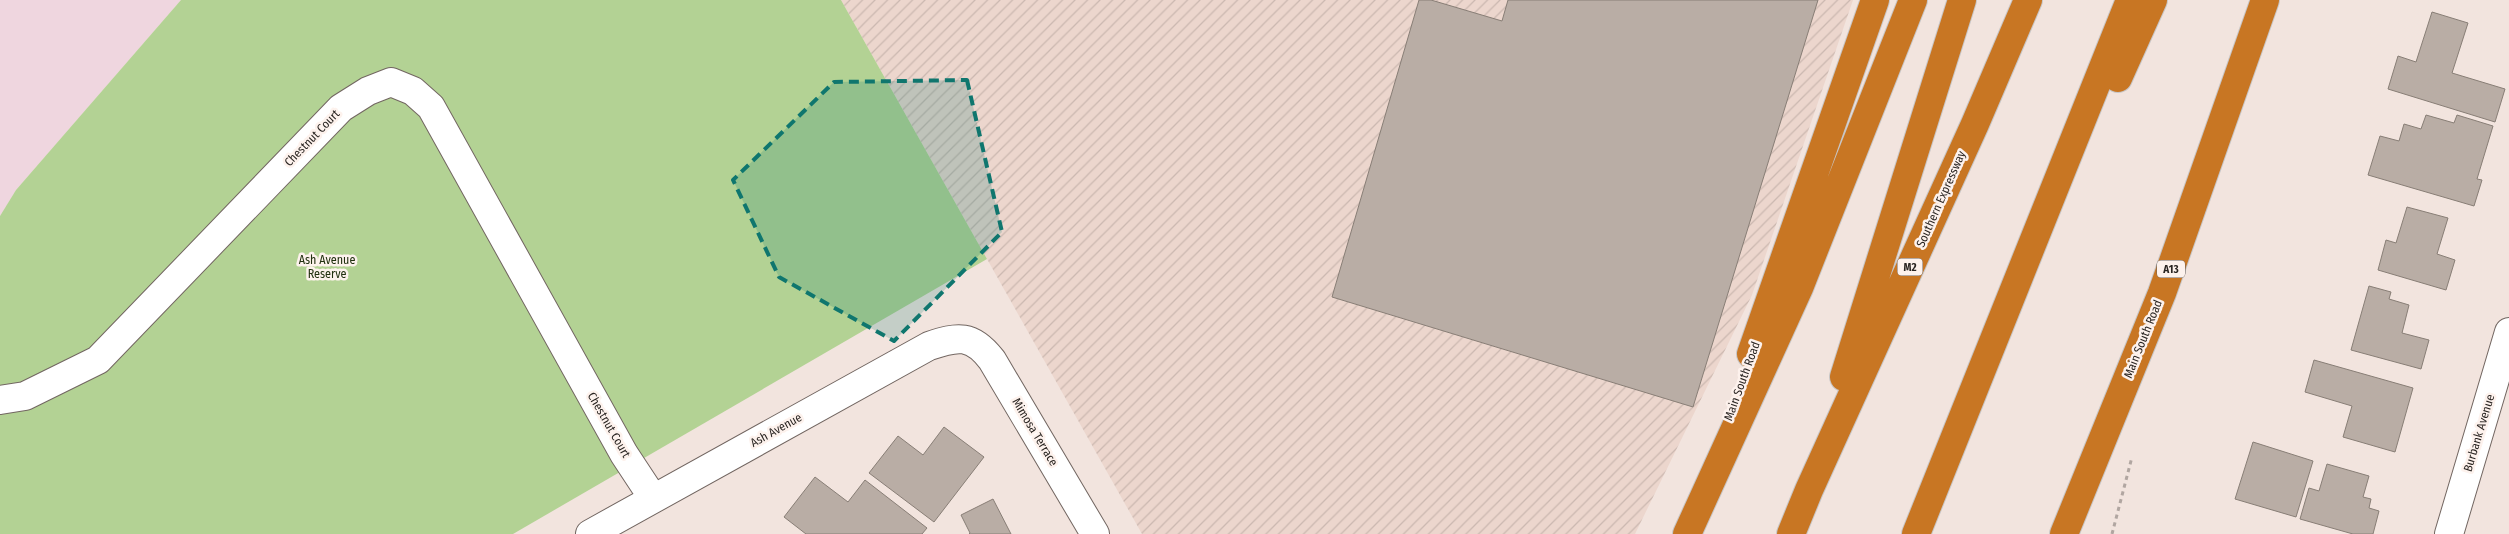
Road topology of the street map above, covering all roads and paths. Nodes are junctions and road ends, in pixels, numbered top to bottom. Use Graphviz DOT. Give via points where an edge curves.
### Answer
graph roads {
  1 [pos="1875,0"];
  2 [pos="1913,0"];
  3 [pos="1962,0"];
  4 [pos="2028,0"];
  5 [pos="2130,0"];
  6 [pos="2153,0"];
  7 [pos="2265,0"];
  8 [pos="2509,332"];
  9 [pos="966,338"];
  10 [pos="0,400"];
  11 [pos="1809,490"];
  12 [pos="1930,497"];
  13 [pos="653,498"];
  14 [pos="590,534"];
  15 [pos="1095,534"];
  16 [pos="1687,534"];
  17 [pos="1792,534"];
  18 [pos="1916,534"];
  19 [pos="2064,534"];
  20 [pos="2449,534"];
  1 -- 16 [label="highway, Main South Road"];
  2 -- 16 [label="highway" via="1799,288"];
  3 -- 11 [label="highway"];
  4 -- 11 [label="highway, Southern Expressway / M2" via="1976,124"];
  5 -- 12 [label="highway"];
  6 -- 12 [label="highway"];
  7 -- 19 [label="highway, Main South Road / A13" via="2162,293"];
  8 -- 20 [label="street, Burbank Avenue"];
  9 -- 13 [label="street, Ash Avenue" via="951,338 929,346"];
  9 -- 15 [label="street, Mimosa Terrace" via="983,348 992,360"];
  10 -- 13 [label="street, Chestnut Court" via="25,396 98,360 341,108 368,91 391,82 412,91 431,107 624,454"];
  11 -- 17 [label="highway, Southern Expressway / M2"];
  12 -- 18 [label="highway"];
  13 -- 14 [label="street, Ash Avenue"];
}
